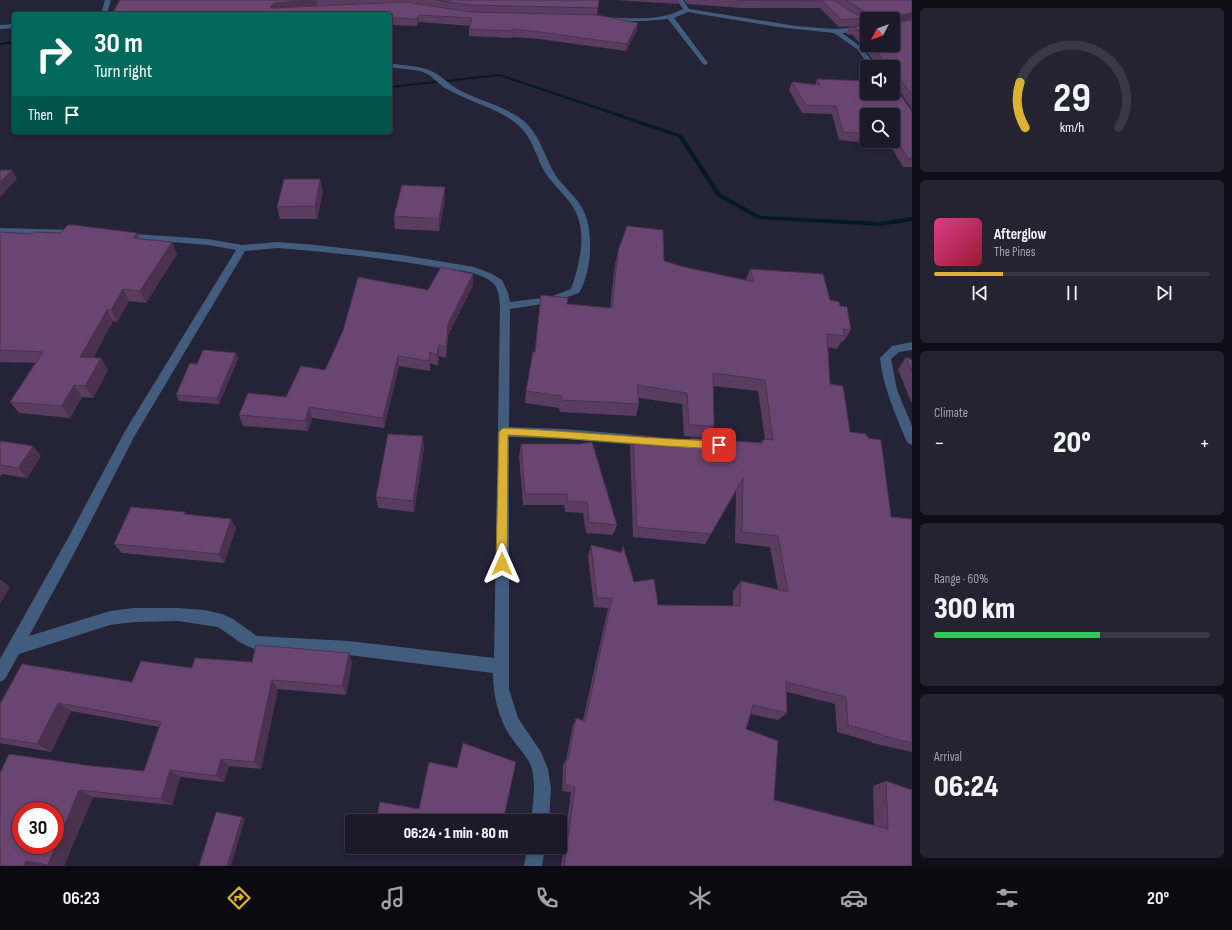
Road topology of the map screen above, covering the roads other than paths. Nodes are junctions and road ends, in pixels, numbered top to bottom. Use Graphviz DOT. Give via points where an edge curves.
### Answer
graph roads {
  1 [pos="108,0"];
  2 [pos="680,0"];
  3 [pos="687,10"];
  4 [pos="104,12"];
  5 [pos="670,18"];
  6 [pos="598,19"];
  7 [pos="12,26"];
  8 [pos="0,27"];
  9 [pos="860,29"];
  10 [pos="835,31"];
  11 [pos="868,60"];
  12 [pos="705,63"];
  13 [pos="392,65"];
  14 [pos="0,231"];
  15 [pos="88,233"];
  16 [pos="111,234"];
  17 [pos="242,248"];
  18 [pos="505,306"];
  19 [pos="912,346"];
  20 [pos="503,432"];
  21 [pos="912,440"];
  22 [pos="659,442"];
  23 [pos="14,648"];
  24 [pos="502,667"];
  25 [pos="0,674"];
  26 [pos="540,814"];
  27 [pos="535,854"];
  28 [pos="533,866"];
  1 -- 4 [label="street"];
  2 -- 3 [label="street"];
  3 -- 5 [label="street"];
  3 -- 10 [label="street" via="798,28"];
  5 -- 6 [label="street"];
  5 -- 12 [label="street"];
  7 -- 8 [label="street"];
  9 -- 10 [label="street"];
  10 -- 11 [label="street" via="859,48"];
  13 -- 18 [label="street" via="426,71 446,87 502,112 522,124 551,174 578,207 584,223 585,257 574,291 563,297 532,304"];
  14 -- 15 [label="street"];
  16 -- 17 [label="street" via="208,242"];
  17 -- 18 [label="street" via="277,245 316,248 474,270 487,274 498,282"];
  17 -- 23 [label="street" via="130,434"];
  18 -- 20 [label="street"];
  19 -- 21 [label="street" via="896,349 885,358 886,373"];
  20 -- 22 [label="street" via="566,434"];
  20 -- 24 [label="street"];
  23 -- 24 [label="street" via="111,618 141,614 215,619 227,623 248,641 257,643 389,652"];
  23 -- 25 [label="street"];
  24 -- 26 [label="street" via="501,689 504,708 540,768"];
  27 -- 28 [label="street"];
}
